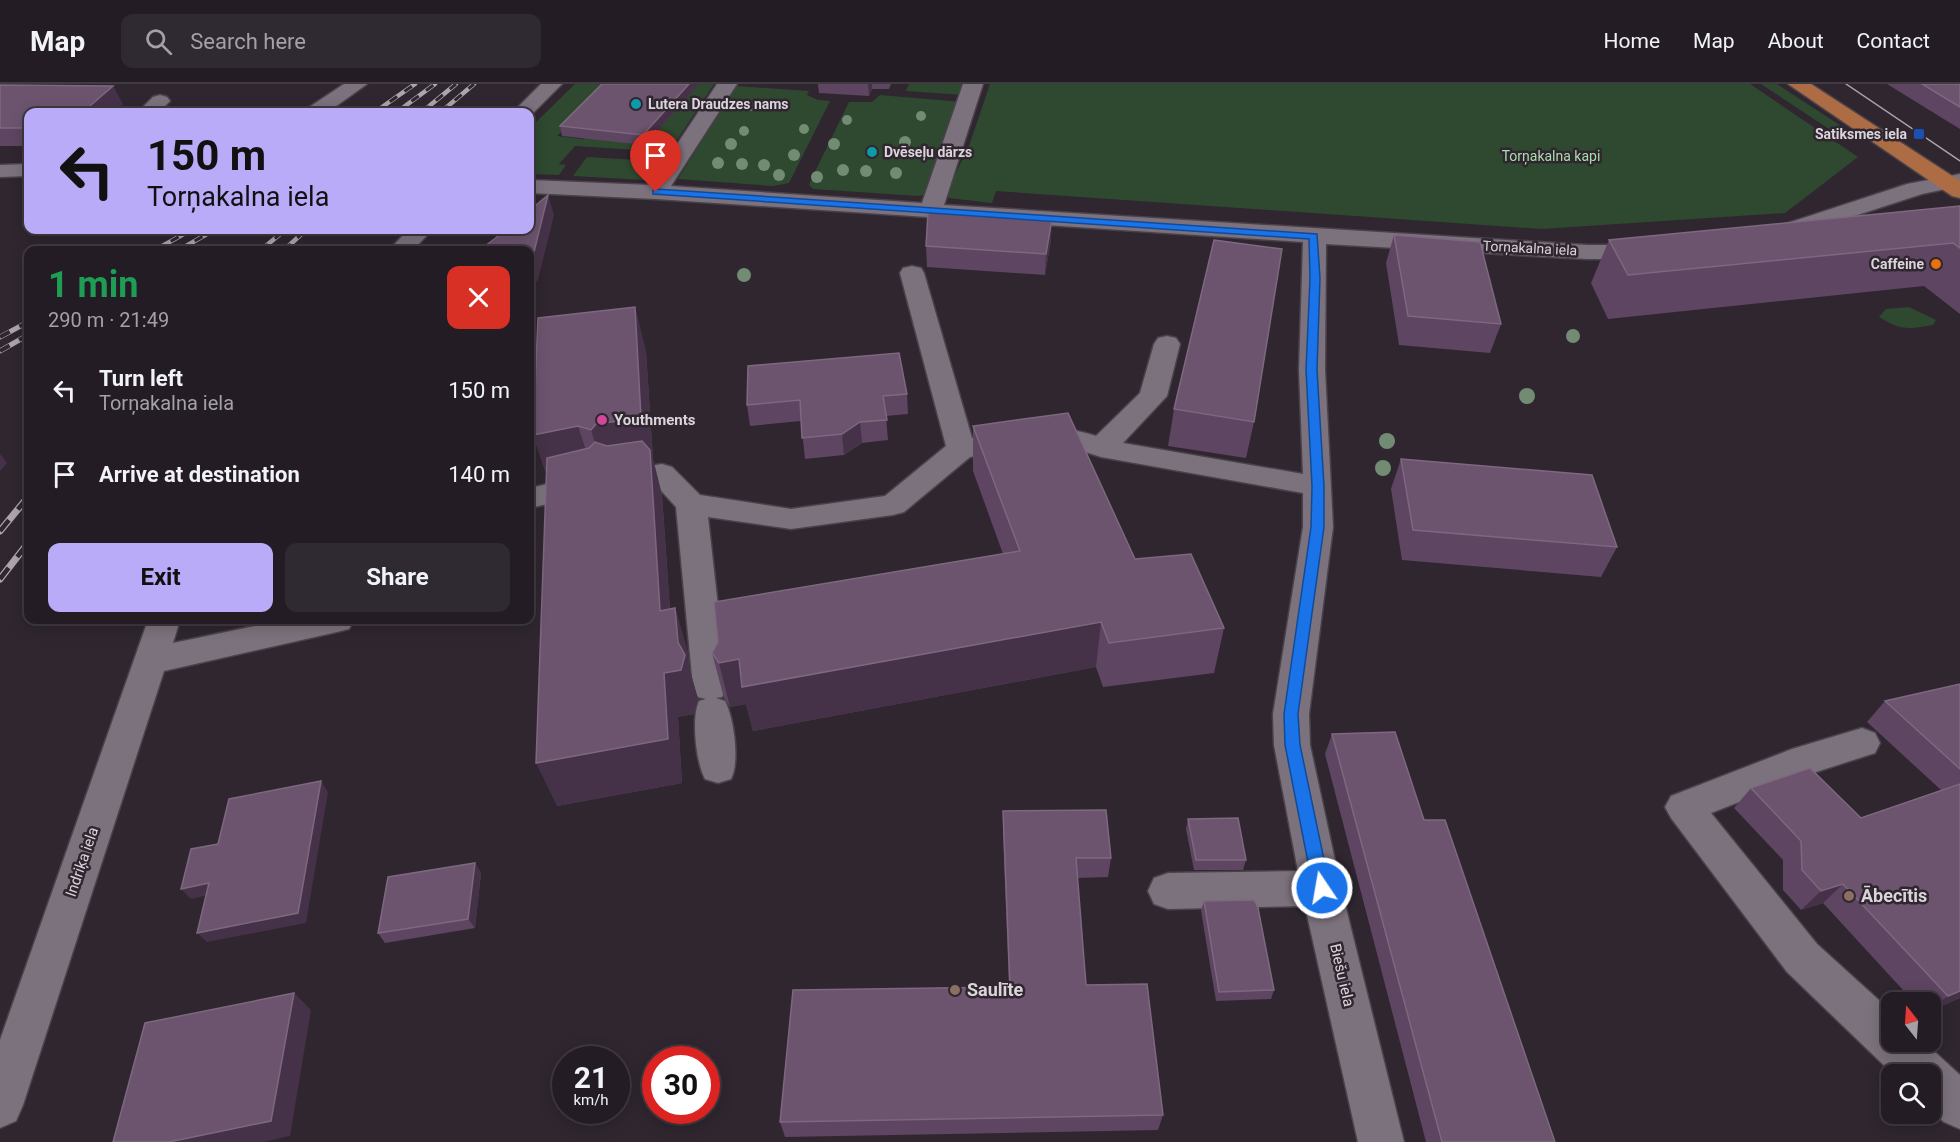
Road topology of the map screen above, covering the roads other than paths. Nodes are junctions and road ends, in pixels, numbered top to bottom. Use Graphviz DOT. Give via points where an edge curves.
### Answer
graph roads {
  1 [pos="357,84"];
  2 [pos="552,84"];
  3 [pos="727,84"];
  4 [pos="973,84"];
  5 [pos="1798,84"];
  6 [pos="321,108"];
  7 [pos="527,108"];
  8 [pos="24,170"];
  9 [pos="0,171"];
  10 [pos="24,184"];
  11 [pos="1955,184"];
  12 [pos="0,186"];
  13 [pos="534,187"];
  14 [pos="656,192"];
  15 [pos="931,210"];
  16 [pos="417,234"];
  17 [pos="1314,236"];
  18 [pos="1759,237"];
  19 [pos="404,246"];
  20 [pos="1669,251"];
  21 [pos="912,273"];
  22 [pos="1167,344"];
  23 [pos="1101,448"];
  24 [pos="960,449"];
  25 [pos="1318,486"];
  26 [pos="534,497"];
  27 [pos="691,504"];
  28 [pos="163,624"];
  29 [pos="319,624"];
  30 [pos="150,661"];
  31 [pos="1862,743"];
  32 [pos="718,768"];
  33 [pos="1322,888"];
  34 [pos="1168,891"];
  35 [pos="1915,1064"];
  36 [pos="1941,1088"];
  37 [pos="0,1105"];
  38 [pos="1960,1106"];
  39 [pos="1381,1142"];
  1 -- 6 [label="street"];
  2 -- 7 [label="street"];
  3 -- 14 [label="street"];
  4 -- 15 [label="street"];
  5 -- 11 [label="main road"];
  8 -- 9 [label="street"];
  10 -- 12 [label="street"];
  11 -- 18 [label="street"];
  13 -- 14 [label="street, Torņakalna iela"];
  14 -- 15 [label="street, Torņakalna iela"];
  15 -- 17 [label="street, Torņakalna iela"];
  16 -- 19 [label="street"];
  17 -- 20 [label="street, Torņakalna iela" via="1587,252"];
  17 -- 25 [label="street, Biešu iela" via="1311,370"];
  21 -- 24 [label="street"];
  22 -- 23 [label="street" via="1153,396"];
  23 -- 24 [label="street" via="1070,437 1043,436"];
  23 -- 25 [label="street"];
  24 -- 27 [label="street" via="892,504 790,519"];
  25 -- 33 [label="street, Biešu iela" via="1318,527 1291,714 1292,745"];
  26 -- 27 [label="street" via="662,474"];
  27 -- 32 [label="street"];
  28 -- 30 [label="street, Indriķa iela"];
  29 -- 30 [label="street"];
  30 -- 37 [label="street, Indriķa iela"];
  31 -- 35 [label="street" via="1805,760 1684,807 1802,958"];
  33 -- 34 [label="street"];
  33 -- 39 [label="street, Biešu iela"];
  36 -- 38 [label="street"];
}
